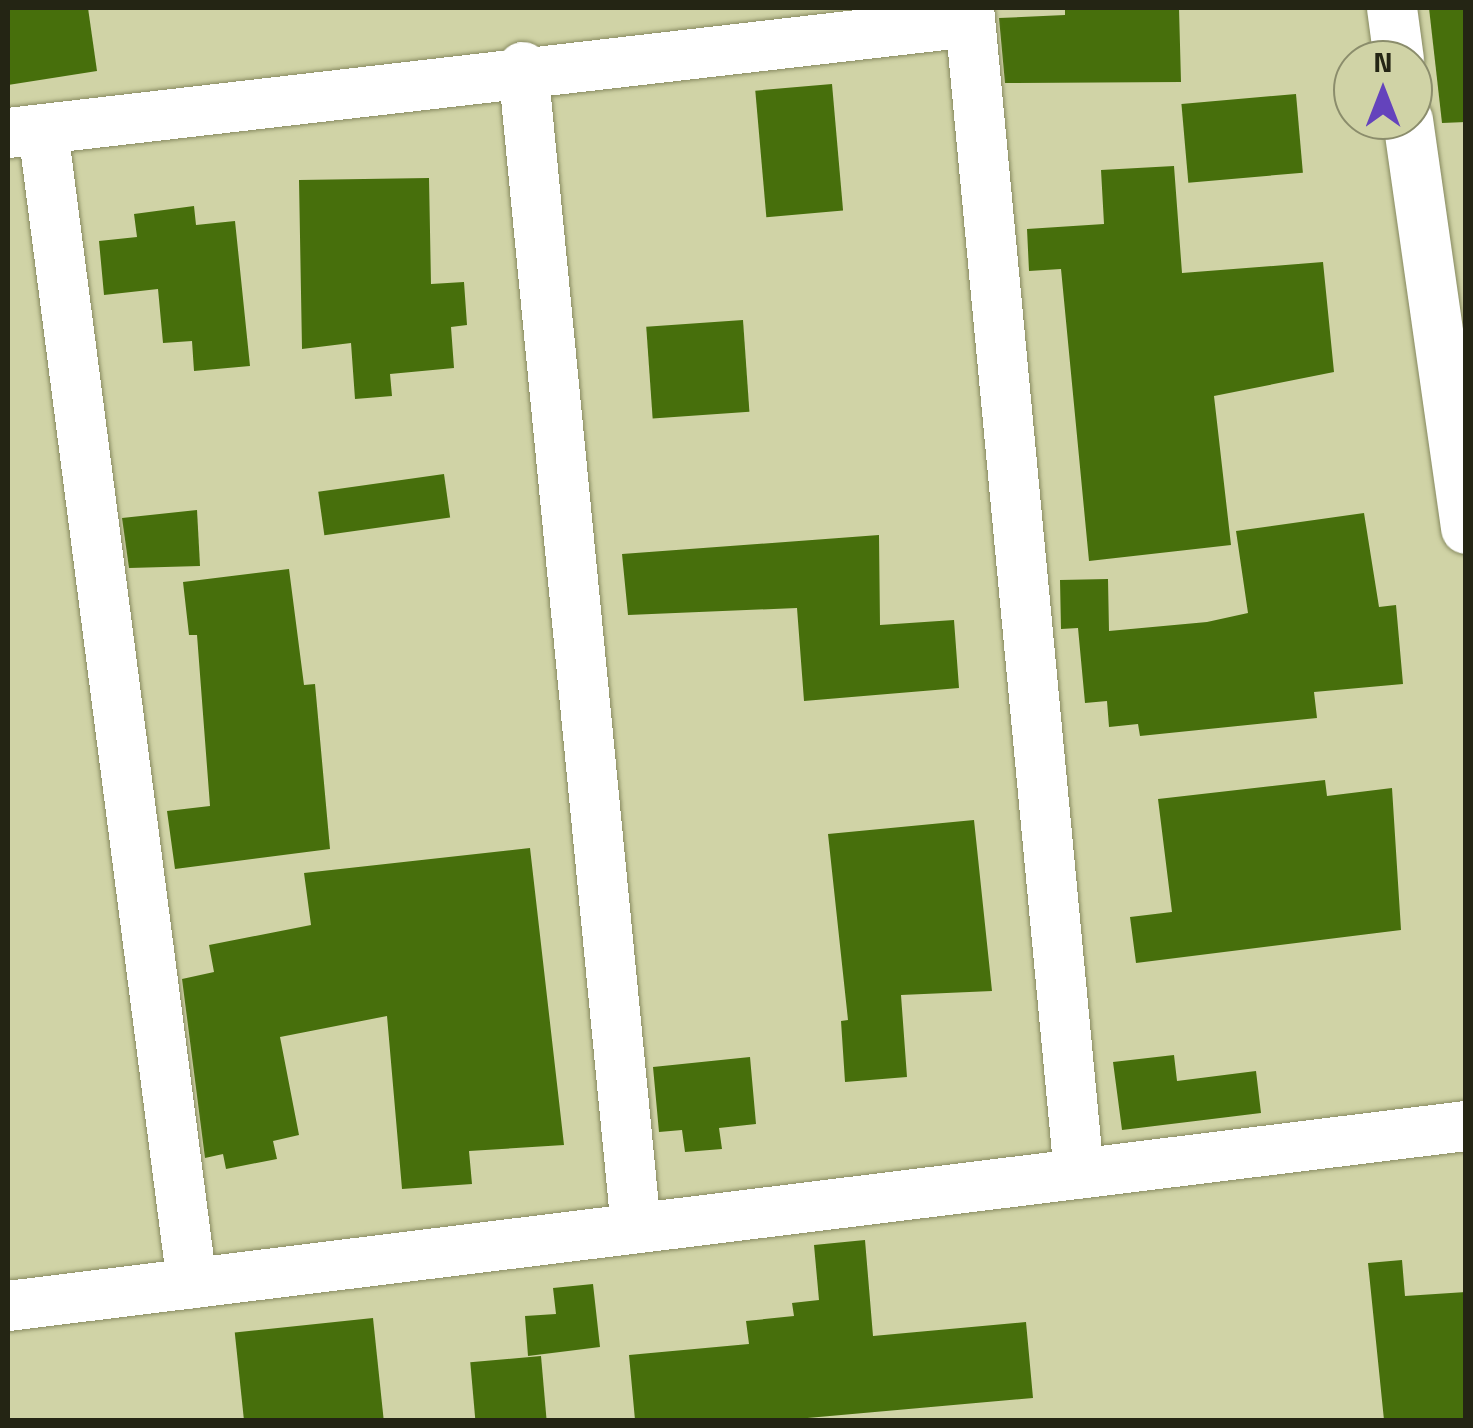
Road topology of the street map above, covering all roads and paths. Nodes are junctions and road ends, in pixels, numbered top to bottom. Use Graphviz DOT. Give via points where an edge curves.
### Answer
graph roads {
  1 [pos="1392,8"];
  2 [pos="970,15"];
  3 [pos="1396,40"];
  4 [pos="523,67"];
  5 [pos="26,131"];
  6 [pos="1411,140"];
  7 [pos="1466,528"];
  8 [pos="1466,1126"];
  9 [pos="1080,1174"];
  10 [pos="636,1228"];
  11 [pos="192,1284"];
  12 [pos="8,1306"];
  1 -- 3 [label="street"];
  2 -- 4 [label="street"];
  2 -- 9 [label="street"];
  4 -- 5 [label="street"];
  4 -- 10 [label="street"];
  5 -- 11 [label="street"];
  6 -- 7 [label="street"];
  8 -- 9 [label="street"];
  9 -- 10 [label="street"];
  10 -- 11 [label="street"];
  11 -- 12 [label="street"];
}
